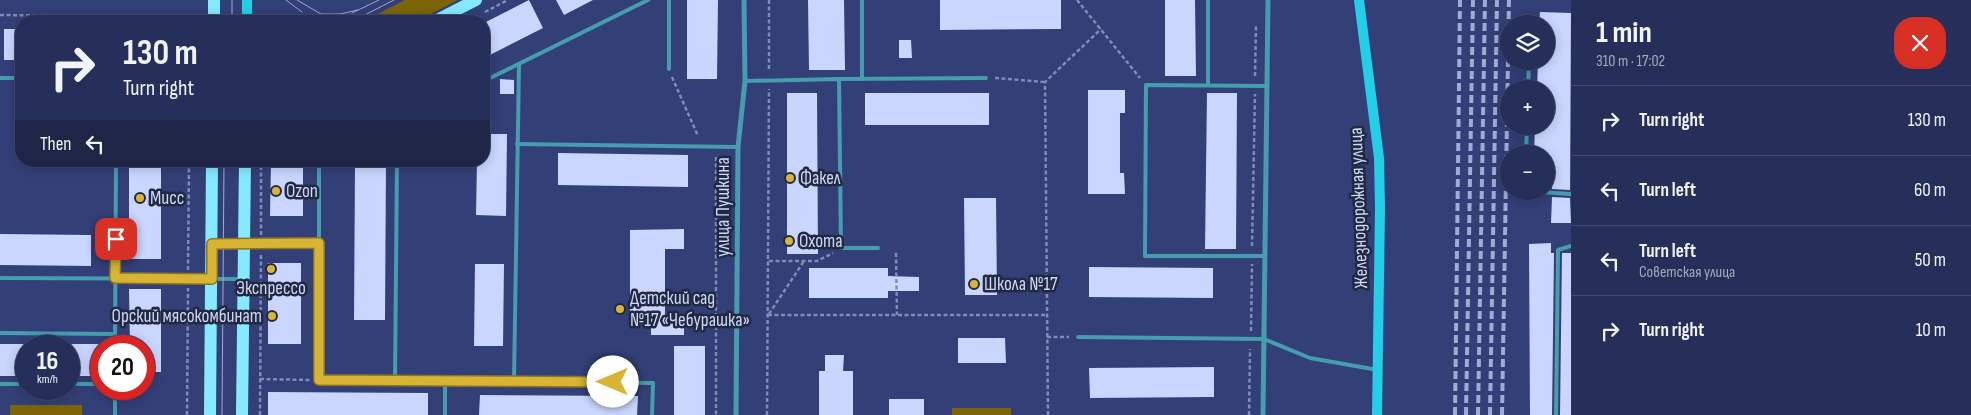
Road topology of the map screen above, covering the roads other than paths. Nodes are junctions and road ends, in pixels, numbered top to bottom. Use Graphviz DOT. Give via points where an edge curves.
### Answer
graph roads {
  1 [pos="214,0"];
  2 [pos="247,0"];
  3 [pos="476,0"];
  4 [pos="648,0"];
  5 [pos="669,0"];
  6 [pos="744,0"];
  7 [pos="862,0"];
  8 [pos="1208,0"];
  9 [pos="1268,0"];
  10 [pos="1359,0"];
  11 [pos="214,15"];
  12 [pos="247,15"];
  13 [pos="447,15"];
  14 [pos="519,64"];
  15 [pos="669,69"];
  16 [pos="0,78"];
  17 [pos="15,78"];
  18 [pos="490,78"];
  19 [pos="986,78"];
  20 [pos="839,79"];
  21 [pos="862,79"];
  22 [pos="744,81"];
  23 [pos="1208,85"];
  24 [pos="1267,86"];
  25 [pos="517,144"];
  26 [pos="738,147"];
  27 [pos="116,167"];
  28 [pos="212,167"];
  29 [pos="245,167"];
  30 [pos="319,167"];
  31 [pos="397,167"];
  32 [pos="1555,193"];
  33 [pos="1571,194"];
  34 [pos="319,243"];
  35 [pos="212,244"];
  36 [pos="244,244"];
  37 [pos="1571,246"];
  38 [pos="878,248"];
  39 [pos="1265,256"];
  40 [pos="0,278"];
  41 [pos="115,278"];
  42 [pos="212,279"];
  43 [pos="243,279"];
  44 [pos="0,333"];
  45 [pos="115,334"];
  46 [pos="1078,337"];
  47 [pos="1264,339"];
  48 [pos="1378,370"];
  49 [pos="395,381"];
  50 [pos="445,381"];
  51 [pos="514,382"];
  52 [pos="0,384"];
  53 [pos="15,384"];
  54 [pos="115,400"];
  55 [pos="115,415"];
  56 [pos="210,415"];
  57 [pos="242,415"];
  58 [pos="445,415"];
  59 [pos="652,415"];
  60 [pos="736,415"];
  61 [pos="1263,415"];
  62 [pos="1377,415"];
  63 [pos="1556,415"];
  1 -- 11 [label="main road"];
  2 -- 12 [label="main road"];
  3 -- 13 [label="main road"];
  4 -- 14 [label="lane"];
  5 -- 15 [label="lane"];
  6 -- 22 [label="street, улица Пушкина"];
  7 -- 21 [label="lane"];
  8 -- 23 [label="lane"];
  9 -- 24 [label="street"];
  10 -- 48 [label="main road, Железнодорожная улица" via="1379,158"];
  14 -- 18 [label="lane"];
  14 -- 25 [label="lane"];
  16 -- 17 [label="lane"];
  19 -- 21 [label="lane"];
  20 -- 21 [label="lane"];
  20 -- 22 [label="lane"];
  20 -- 38 [label="lane" via="840,248"];
  22 -- 26 [label="street, улица Пушкина"];
  23 -- 24 [label="lane"];
  23 -- 39 [label="lane" via="1146,85 1145,256"];
  24 -- 39 [label="street"];
  25 -- 26 [label="lane"];
  25 -- 51 [label="lane"];
  26 -- 60 [label="street, улица Пушкина"];
  27 -- 41 [label="lane"];
  28 -- 35 [label="main road"];
  29 -- 36 [label="main road"];
  30 -- 34 [label="lane"];
  31 -- 49 [label="lane"];
  32 -- 33 [label="lane"];
  34 -- 36 [label="lane"];
  34 -- 49 [label="lane" via="319,380"];
  35 -- 36 [label="lane"];
  35 -- 42 [label="main road"];
  36 -- 43 [label="main road"];
  37 -- 63 [label="lane" via="1558,250"];
  39 -- 47 [label="street"];
  40 -- 41 [label="lane"];
  41 -- 42 [label="lane"];
  41 -- 45 [label="lane"];
  42 -- 43 [label="lane"];
  42 -- 56 [label="main road"];
  43 -- 57 [label="main road"];
  44 -- 45 [label="lane"];
  46 -- 47 [label="lane"];
  47 -- 48 [label="lane" via="1310,358"];
  47 -- 61 [label="street"];
  48 -- 62 [label="main road, Железнодорожная улица"];
  49 -- 50 [label="lane"];
  50 -- 51 [label="lane"];
  50 -- 58 [label="lane"];
  51 -- 59 [label="lane" via="652,383"];
  52 -- 53 [label="lane"];
  54 -- 55 [label="lane"];
}
